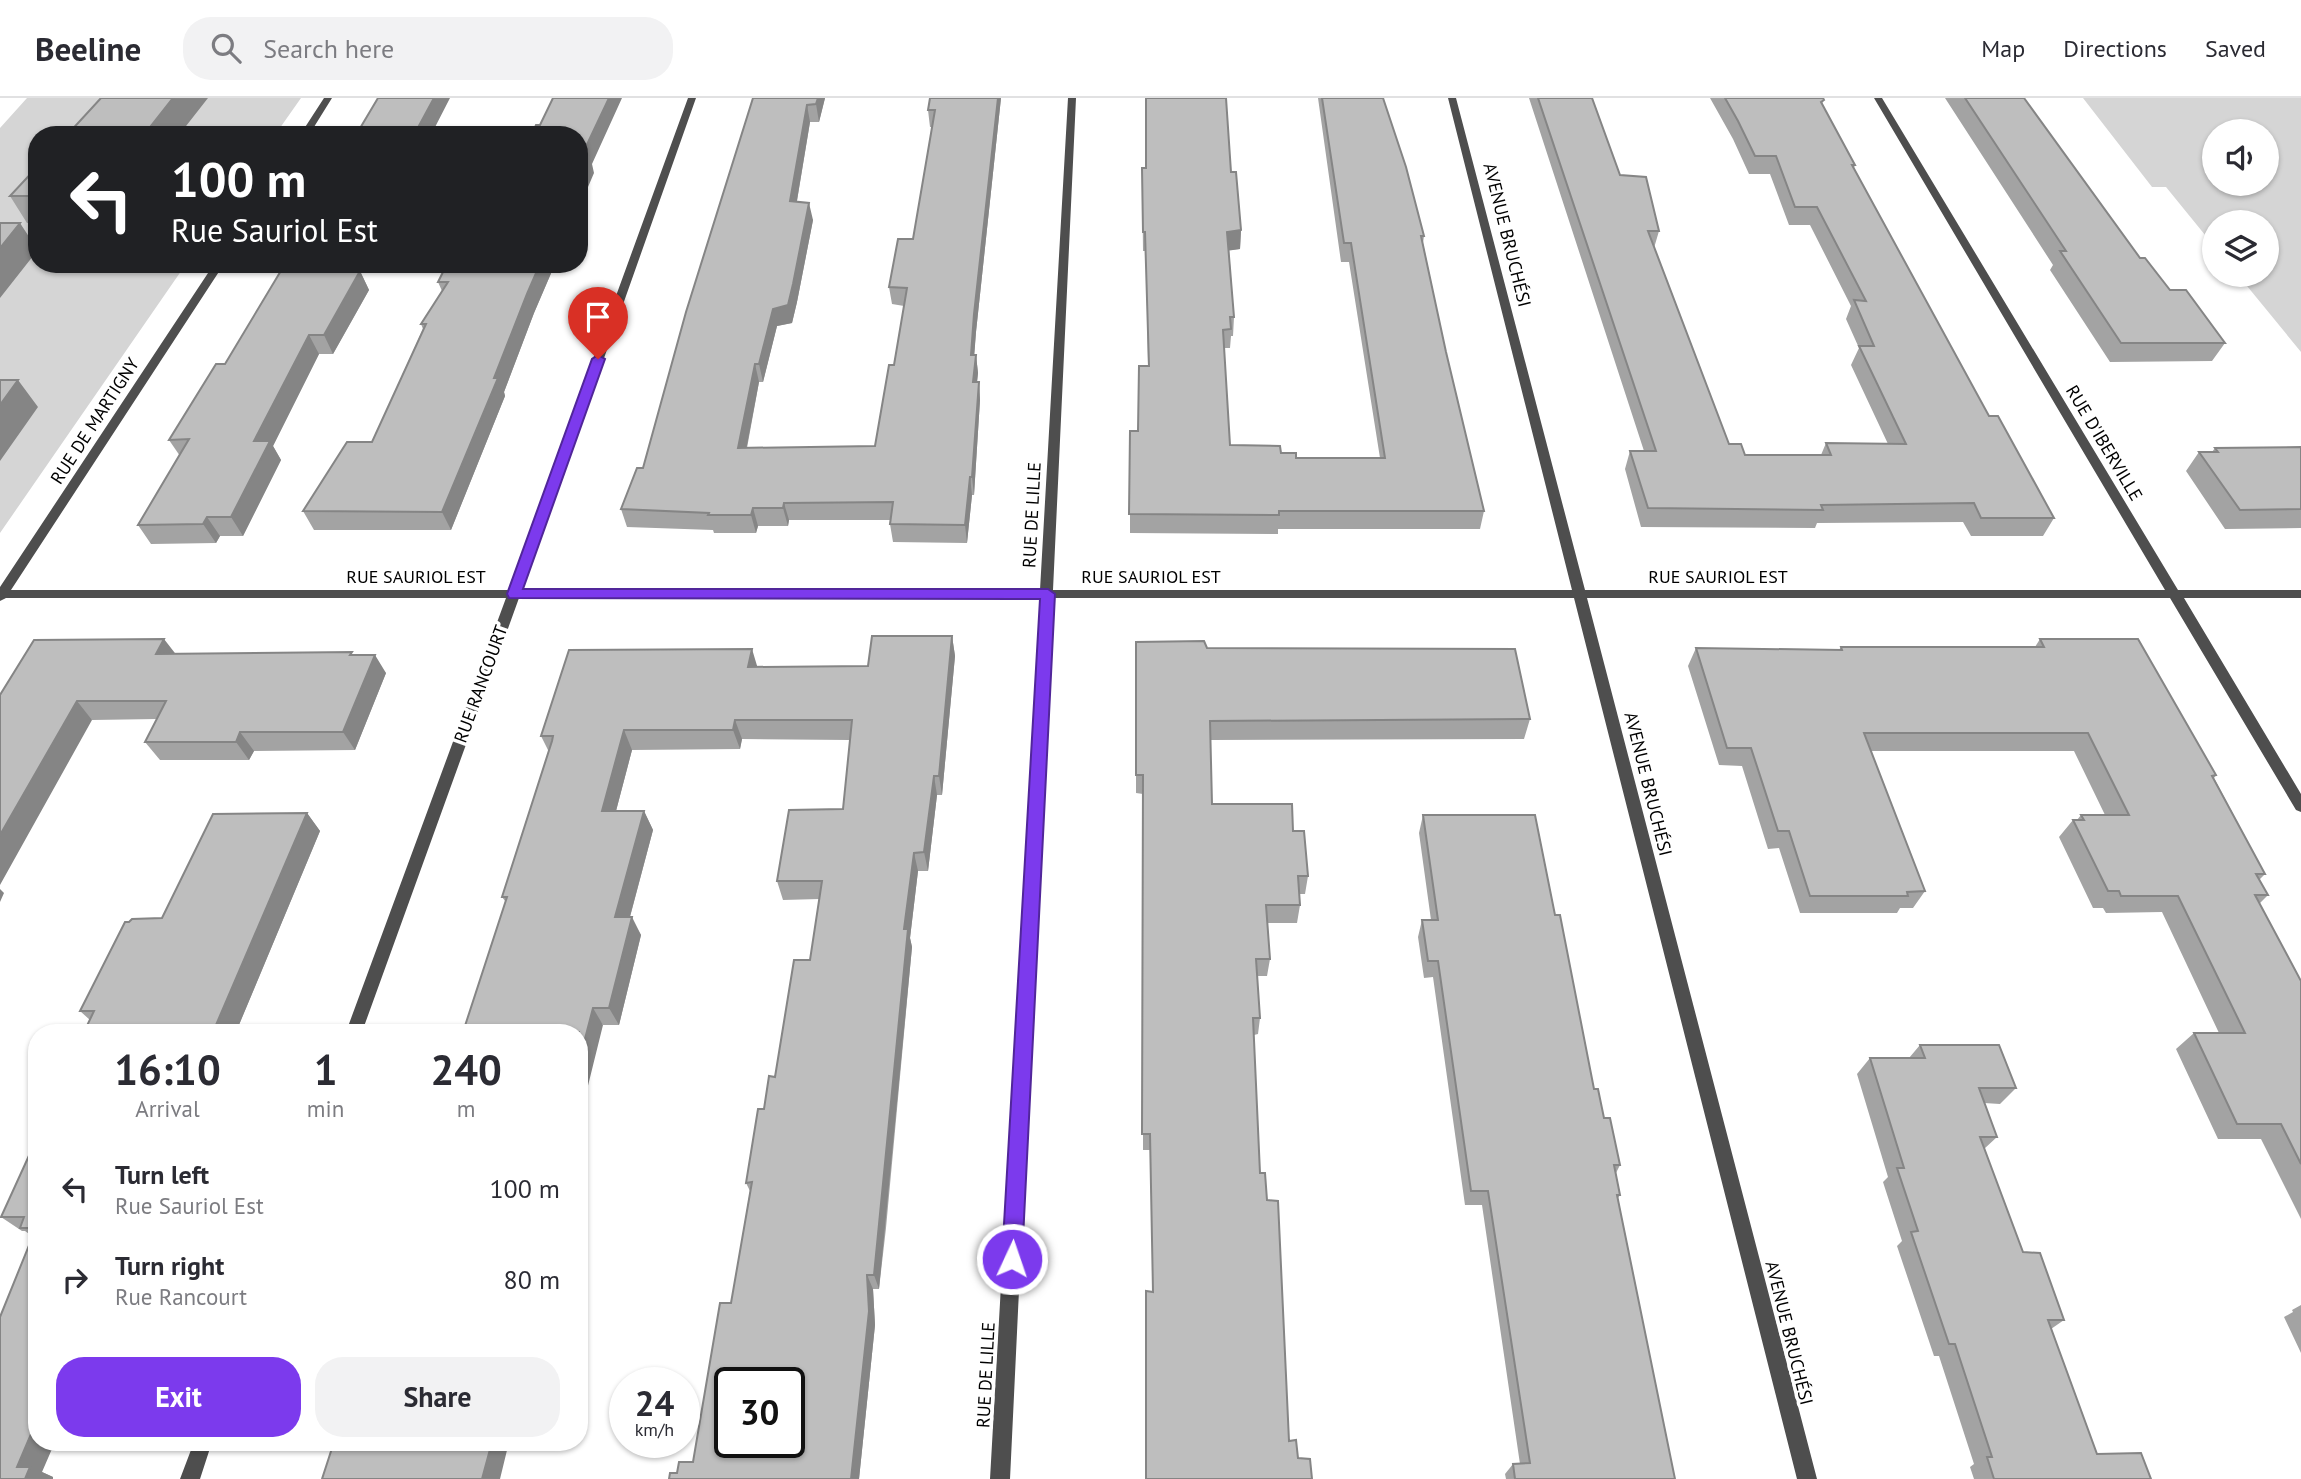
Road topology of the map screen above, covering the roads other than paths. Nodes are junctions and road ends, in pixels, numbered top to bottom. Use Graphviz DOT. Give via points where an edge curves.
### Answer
graph roads {
  1 [pos="328,98"];
  2 [pos="692,98"];
  3 [pos="1072,98"];
  4 [pos="1452,98"];
  5 [pos="1878,98"];
  6 [pos="310,126"];
  7 [pos="213,273"];
  8 [pos="514,594"];
  9 [pos="1048,594"];
  10 [pos="1579,594"];
  11 [pos="2301,594"];
  12 [pos="1,595"];
  13 [pos="2175,595"];
  14 [pos="2301,806"];
  15 [pos="357,1024"];
  16 [pos="200,1451"];
  17 [pos="190,1479"];
  18 [pos="1000,1479"];
  19 [pos="1807,1479"];
  1 -- 6 [label="street"];
  2 -- 8 [label="street, RUE RANCOURT"];
  3 -- 9 [label="street, RUE DE LILLE"];
  4 -- 10 [label="street, AVENUE BRUCHÉSI"];
  5 -- 13 [label="street, RUE D'IBERVILLE"];
  7 -- 12 [label="street, RUE DE MARTIGNY"];
  8 -- 9 [label="street, RUE SAURIOL EST"];
  8 -- 12 [label="street, RUE SAURIOL EST"];
  8 -- 15 [label="street, RUE RANCOURT"];
  9 -- 10 [label="street, RUE SAURIOL EST"];
  9 -- 18 [label="street, RUE DE LILLE"];
  10 -- 13 [label="street, RUE SAURIOL EST"];
  10 -- 19 [label="street, AVENUE BRUCHÉSI"];
  11 -- 13 [label="street, RUE SAURIOL EST"];
  13 -- 14 [label="street, RUE D'IBERVILLE"];
  16 -- 17 [label="street"];
}
